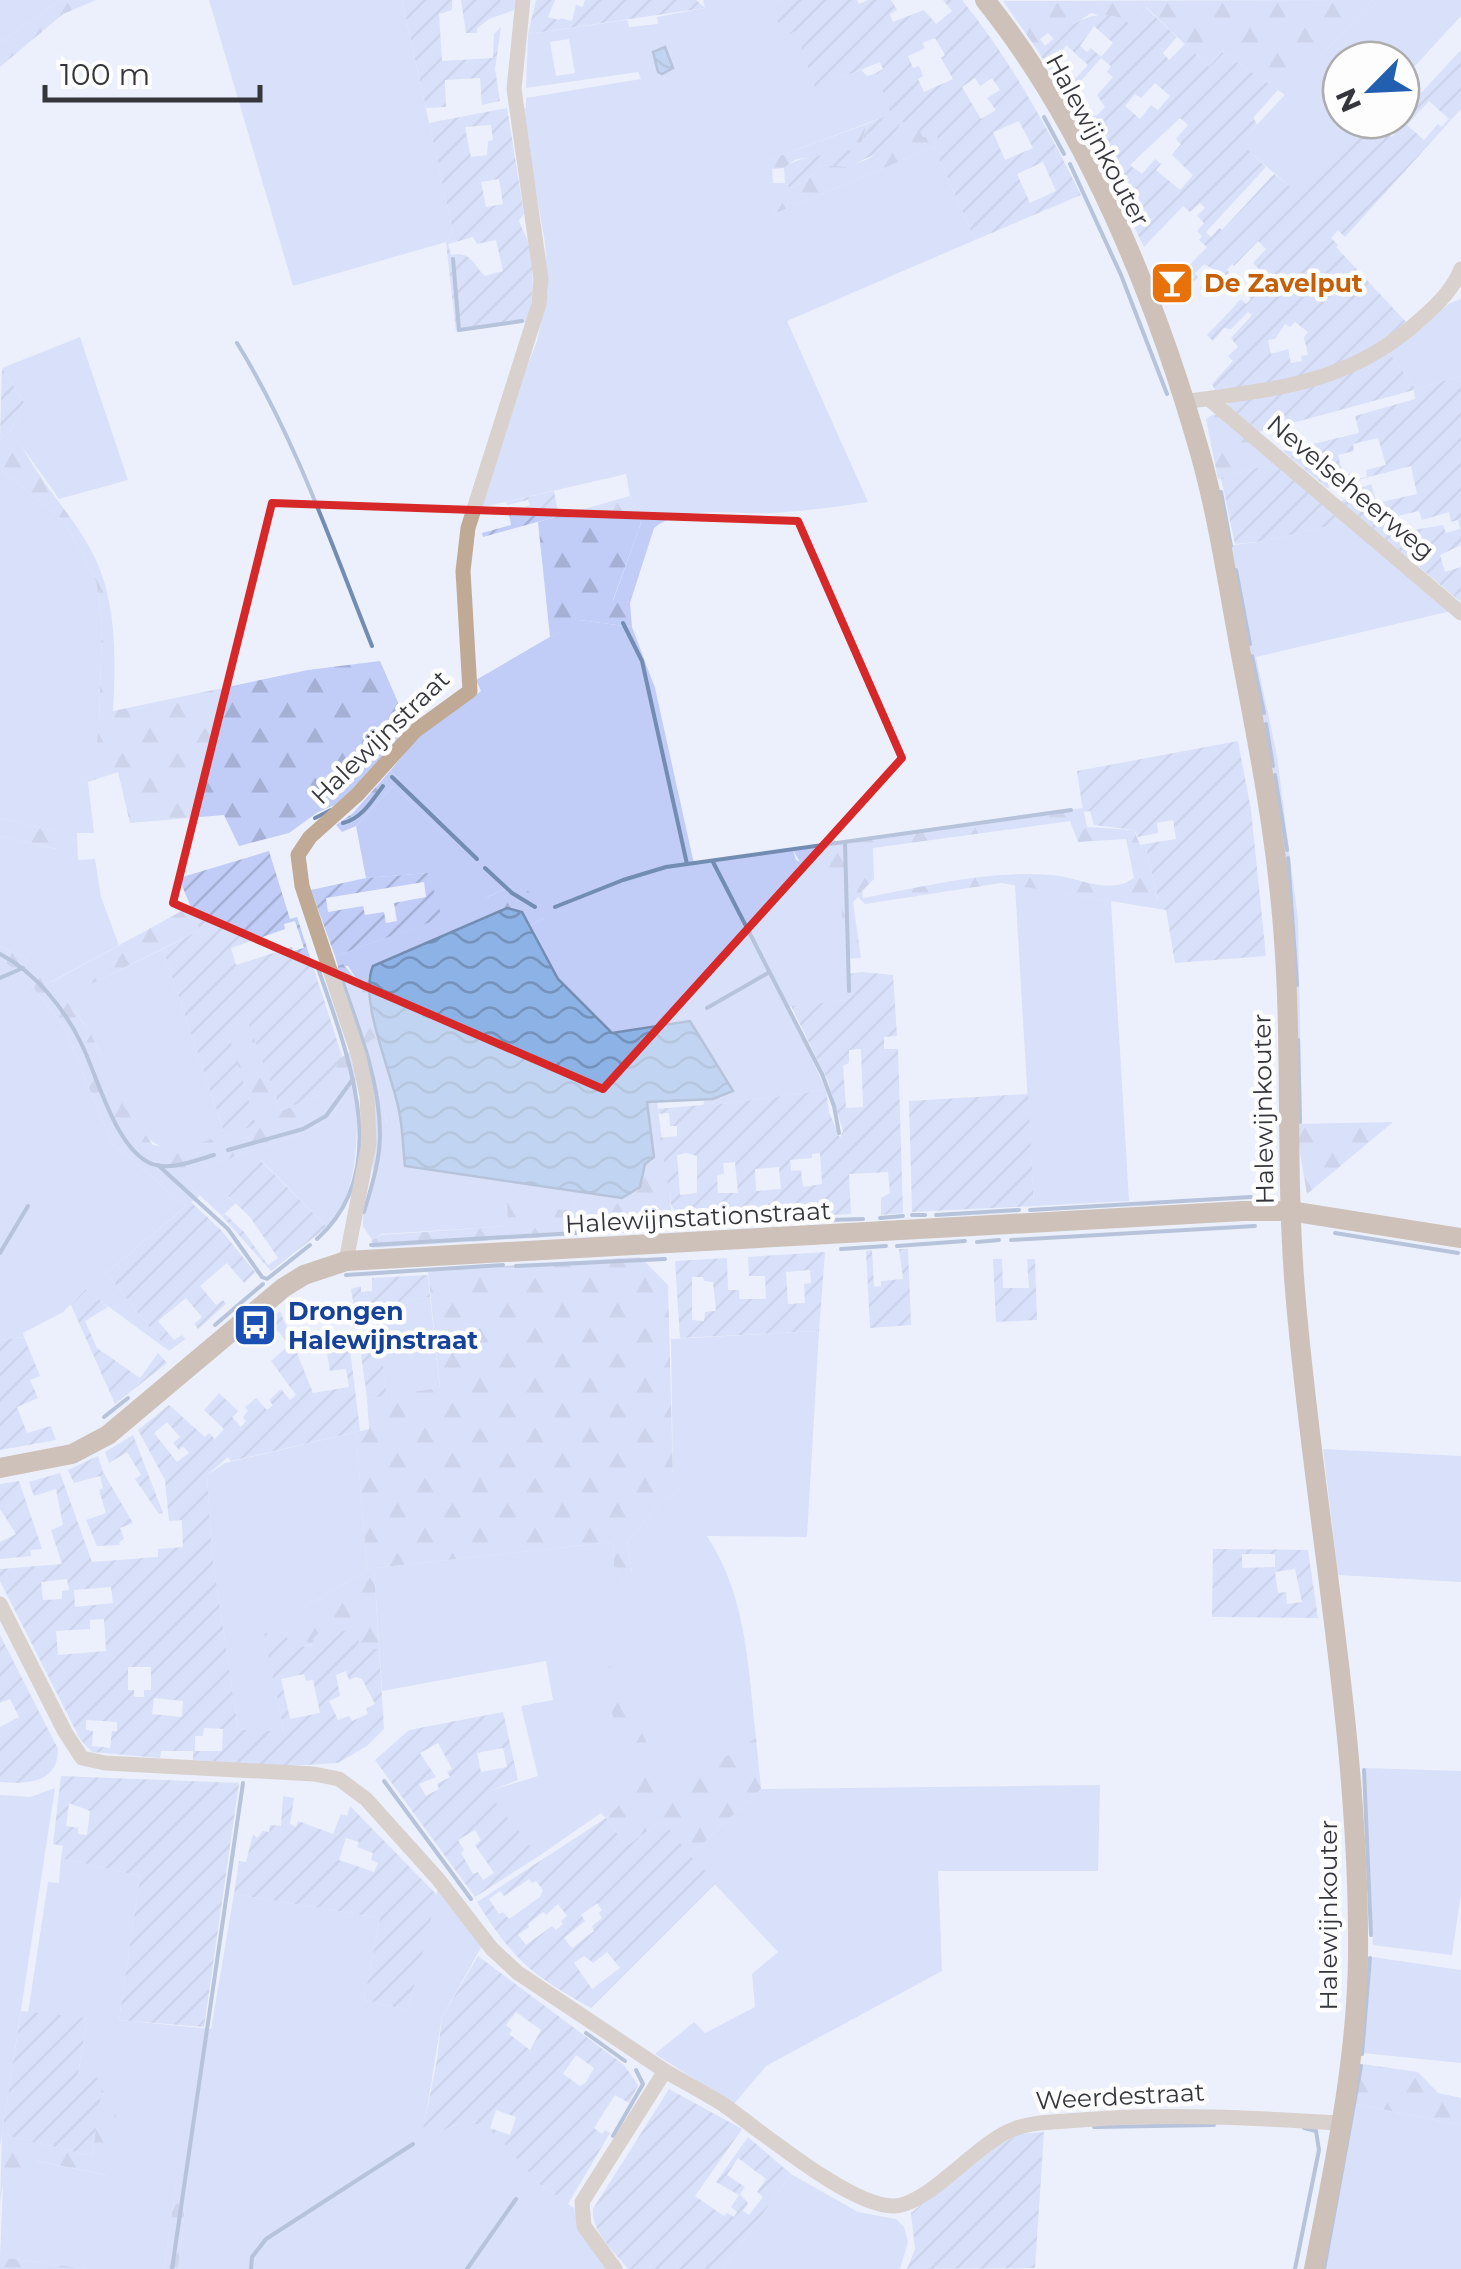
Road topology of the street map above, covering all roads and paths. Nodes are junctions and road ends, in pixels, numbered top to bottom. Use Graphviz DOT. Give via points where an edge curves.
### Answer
graph roads {
  1 [pos="523,0"];
  2 [pos="984,0"];
  3 [pos="1461,269"];
  4 [pos="1208,398"];
  5 [pos="1183,402"];
  6 [pos="1461,613"];
  7 [pos="1290,1211"];
  8 [pos="1461,1238"];
  9 [pos="346,1261"];
  10 [pos="0,1468"];
  11 [pos="0,1604"];
  12 [pos="664,2071"];
  13 [pos="1340,2123"];
  14 [pos="616,2269"];
  15 [pos="1314,2269"];
  1 -- 9 [label="street, Halewijnstraat" via="514,89 541,279 539,304 468,528 463,570 470,690 415,731 298,855 367,1096 369,1143"];
  2 -- 5 [label="street, Halewijnkouter" via="1088,164 1127,248"];
  3 -- 4 [label="street" via="1439,302 1364,361 1321,378"];
  4 -- 5 [label="street"];
  4 -- 6 [label="street, Nevelseheerweg"];
  5 -- 7 [label="street, Halewijnkouter" via="1223,558 1276,846"];
  7 -- 8 [label="street, Halewijnstationstraat"];
  7 -- 9 [label="street, Halewijnstationstraat"];
  7 -- 13 [label="street, Halewijnkouter" via="1356,1861 1353,2044"];
  9 -- 10 [label="street, Halewijnstationstraat" via="283,1288 108,1435 72,1454"];
  11 -- 12 [label="street" via="82,1758 339,1779 366,1799 518,1973"];
  12 -- 13 [label="street, Weerdestraat" via="846,2188 893,2206 924,2193 994,2138 1028,2125 1217,2116"];
  12 -- 14 [label="street" via="582,2202 584,2226"];
  13 -- 15 [label="street, Halewijnkouter"];
}
